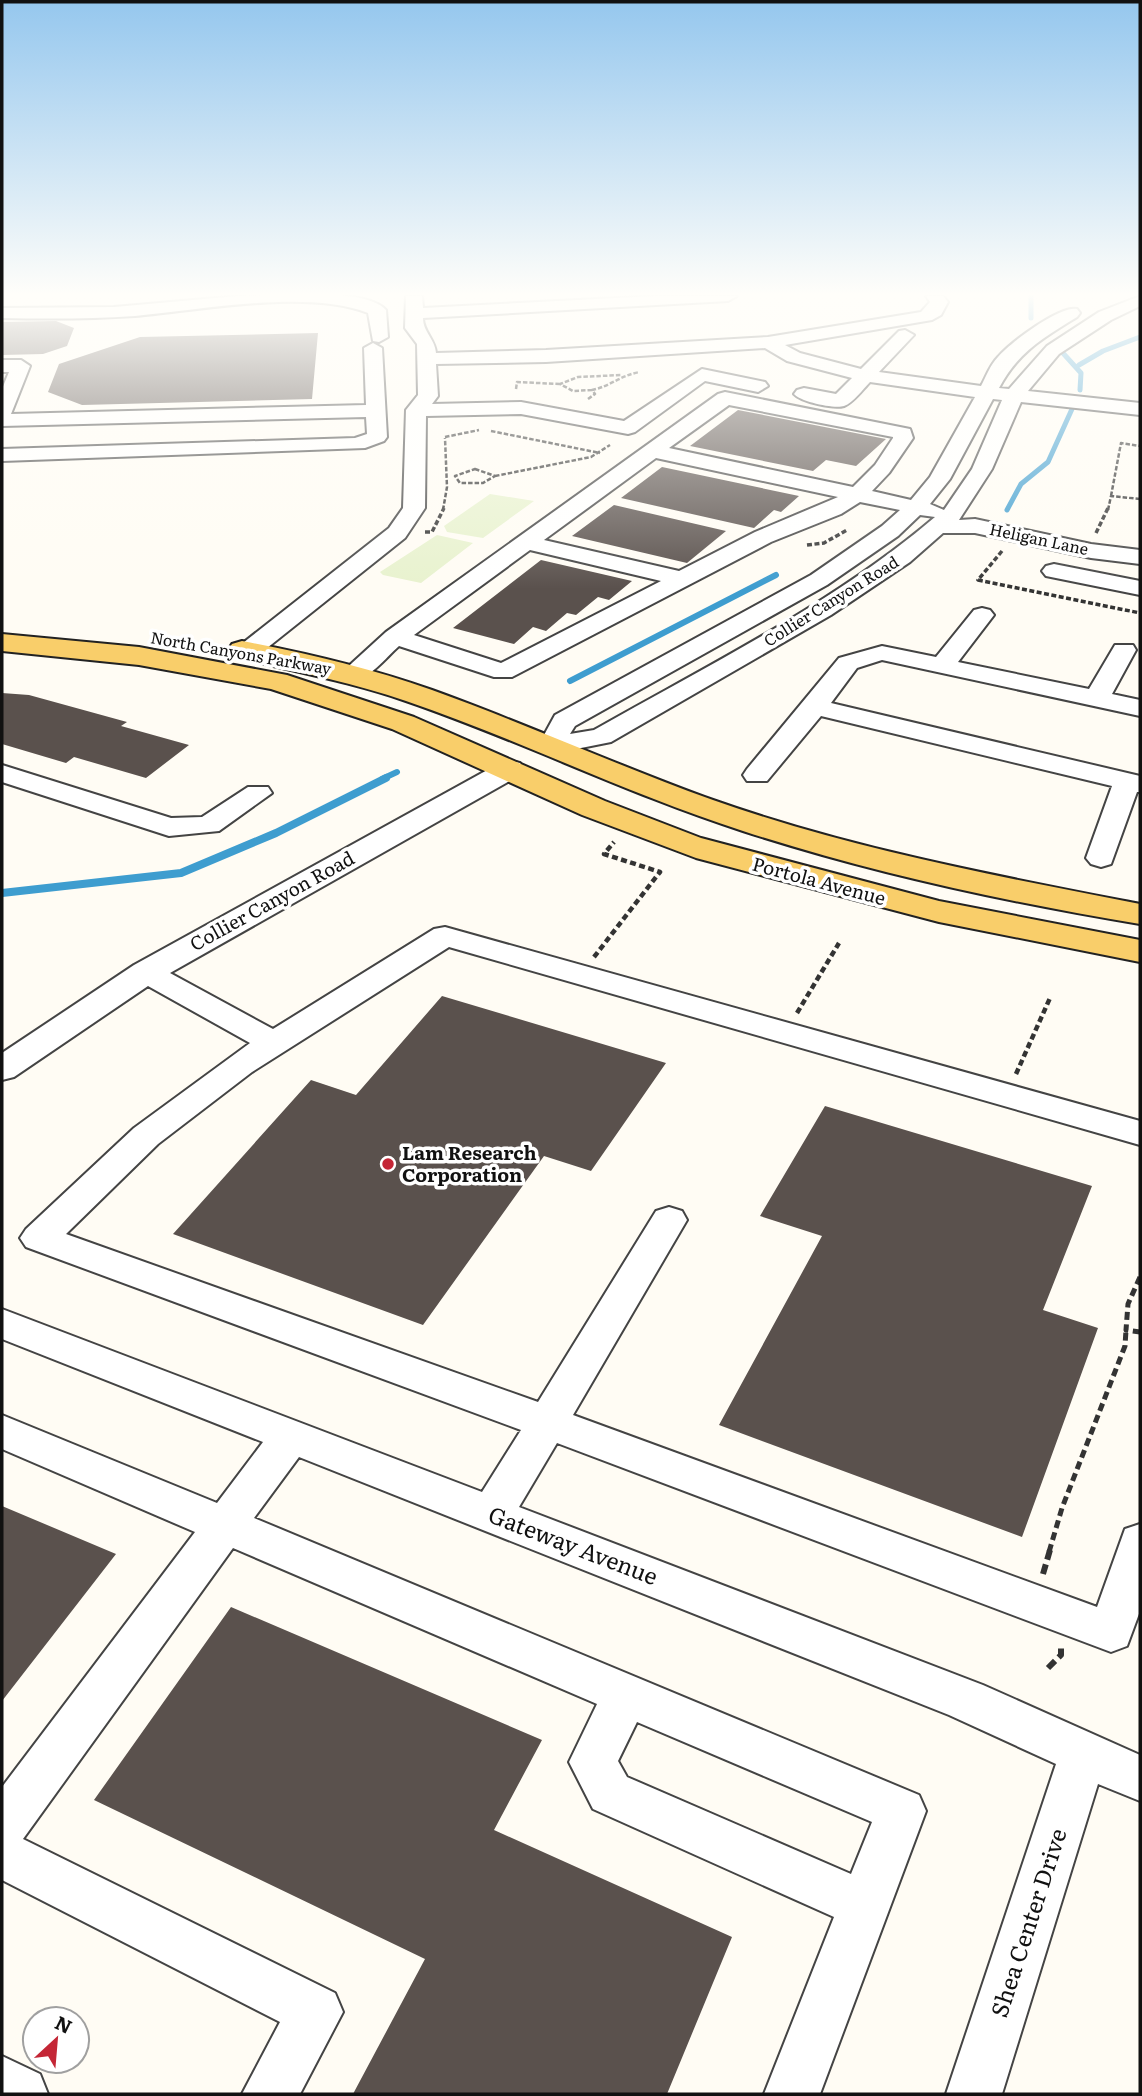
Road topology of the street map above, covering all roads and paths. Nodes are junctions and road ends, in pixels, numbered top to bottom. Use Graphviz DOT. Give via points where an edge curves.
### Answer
graph roads {
  1 [pos="9,394"];
  2 [pos="376,394"];
  3 [pos="428,394"];
  4 [pos="595,394"];
  5 [pos="676,394"];
  6 [pos="802,394"];
  7 [pos="848,394"];
  8 [pos="984,394"];
  9 [pos="1005,394"];
  10 [pos="1014,395"];
  11 [pos="1140,409"];
  12 [pos="416,410"];
  13 [pos="2,411"];
  14 [pos="566,416"];
  15 [pos="376,418"];
  16 [pos="2,420"];
  17 [pos="490,425"];
  18 [pos="444,428"];
  19 [pos="628,428"];
  20 [pos="482,429"];
  21 [pos="109,434"];
  22 [pos="2,438"];
  23 [pos="1140,446"];
  24 [pos="652,451"];
  25 [pos="600,453"];
  26 [pos="2,455"];
  27 [pos="455,476"];
  28 [pos="495,476"];
  29 [pos="447,477"];
  30 [pos="858,494"];
  31 [pos="1111,496"];
  32 [pos="1140,499"];
  33 [pos="916,507"];
  34 [pos="944,521"];
  35 [pos="1093,537"];
  36 [pos="525,542"];
  37 [pos="1126,554"];
  38 [pos="1054,571"];
  39 [pos="682,579"];
  40 [pos="1101,580"];
  41 [pos="1140,588"];
  42 [pos="982,615"];
  43 [pos="2,622"];
  44 [pos="395,637"];
  45 [pos="2,642"];
  46 [pos="1125,650"];
  47 [pos="248,651"];
  48 [pos="943,666"];
  49 [pos="353,674"];
  50 [pos="1097,699"];
  51 [pos="816,707"];
  52 [pos="1140,708"];
  53 [pos="551,746"];
  54 [pos="510,769"];
  55 [pos="2,773"];
  56 [pos="757,775"];
  57 [pos="1133,782"];
  58 [pos="258,793"];
  59 [pos="614,842"];
  60 [pos="1101,858"];
  61 [pos="1140,914"];
  62 [pos="839,943"];
  63 [pos="1140,951"];
  64 [pos="145,972"];
  65 [pos="579,975"];
  66 [pos="1050,998"];
  67 [pos="786,1032"];
  68 [pos="273,1042"];
  69 [pos="2,1069"];
  70 [pos="1006,1096"];
  71 [pos="1140,1133"];
  72 [pos="669,1220"];
  73 [pos="1140,1277"];
  74 [pos="2,1322"];
  75 [pos="1126,1330"];
  76 [pos="1140,1332"];
  77 [pos="548,1422"];
  78 [pos="2,1431"];
  79 [pos="291,1436"];
  80 [pos="492,1514"];
  81 [pos="225,1525"];
  82 [pos="1140,1542"];
  83 [pos="1058,1612"];
  84 [pos="1048,1668"];
  85 [pos="626,1695"];
  86 [pos="1084,1752"];
  87 [pos="1140,1779"];
  88 [pos="2,1827"];
  89 [pos="2,1854"];
  90 [pos="865,1905"];
  91 [pos="2,2084"];
  92 [pos="20,2094"];
  93 [pos="270,2094"];
  94 [pos="792,2094"];
  95 [pos="975,2094"];
  1 -- 13 [label="street"];
  2 -- 15 [label="street"];
  3 -- 12 [label="street"];
  4 -- 14 [label="path"];
  5 -- 19 [label="street"];
  6 -- 7 [label="street" via="840,401"];
  8 -- 33 [label="street, Collier Canyon Road" via="939,479"];
  9 -- 10 [label="street"];
  10 -- 11 [label="street"];
  10 -- 34 [label="street, Collier Canyon Road" via="982,469"];
  12 -- 14 [label="street" via="510,407"];
  12 -- 47 [label="street" via="415,495 407,521 384,545"];
  14 -- 19 [label="street"];
  15 -- 21 [label="street"];
  15 -- 21 [label="street" via="377,437 358,444"];
  16 -- 21 [label="street"];
  17 -- 20 [label="path"];
  18 -- 20 [label="path" via="445,439"];
  19 -- 25 [label="path"];
  20 -- 25 [label="path"];
  21 -- 22 [label="street"];
  21 -- 26 [label="street"];
  23 -- 31 [label="path" via="1121,443"];
  24 -- 30 [label="street, Heligan Lane"];
  24 -- 30 [label="street" via="729,398 900,430 903,438"];
  24 -- 36 [label="street"];
  25 -- 28 [label="path"];
  27 -- 28 [label="path" via="477,469"];
  27 -- 28 [label="path" via="460,483 471,484"];
  27 -- 29 [label="path"];
  30 -- 33 [label="street, Heligan Lane"];
  30 -- 39 [label="street"];
  31 -- 32 [label="path"];
  31 -- 35 [label="path" via="1106,517"];
  33 -- 34 [label="street, Heligan Lane"];
  33 -- 53 [label="street, Collier Canyon Road" via="820,580 564,721"];
  34 -- 37 [label="street, Heligan Lane"];
  34 -- 53 [label="street, Collier Canyon Road" via="853,592 602,736"];
  36 -- 39 [label="street"];
  36 -- 44 [label="street"];
  37 -- 40 [label="street"];
  38 -- 40 [label="street"];
  39 -- 44 [label="street" via="503,672"];
  40 -- 41 [label="street"];
  42 -- 48 [label="street"];
  43 -- 47 [label="main road, North Canyons Parkway" via="94,629"];
  44 -- 49 [label="street"];
  45 -- 54 [label="main road, North Canyons Parkway" via="138,657 273,682 361,707"];
  46 -- 50 [label="street"];
  47 -- 49 [label="main road, North Canyons Parkway"];
  48 -- 50 [label="street"];
  48 -- 51 [label="street" via="882,653 862,654 845,662"];
  49 -- 53 [label="main road, North Canyons Parkway" via="434,699"];
  50 -- 52 [label="street"];
  51 -- 56 [label="street"];
  51 -- 57 [label="street"];
  53 -- 54 [label="main road, Collier Canyon Road"];
  53 -- 61 [label="main road, Portola Avenue" via="706,808 853,854"];
  54 -- 63 [label="main road, Portola Avenue" via="626,821 751,863 897,902 1067,940"];
  54 -- 64 [label="street, Collier Canyon Road"];
  55 -- 58 [label="street" via="169,827 209,825"];
  57 -- 60 [label="street"];
  59 -- 65 [label="path" via="604,854 660,872"];
  62 -- 67 [label="path"];
  64 -- 68 [label="street"];
  64 -- 69 [label="street, Collier Canyon Road"];
  65 -- 67 [label="street"];
  65 -- 68 [label="street" via="445,936"];
  66 -- 70 [label="path"];
  67 -- 70 [label="street"];
  68 -- 77 [label="street" via="146,1136 39,1238"];
  70 -- 71 [label="street"];
  72 -- 77 [label="street"];
  73 -- 75 [label="path" via="1128,1304"];
  74 -- 79 [label="street, Gateway Avenue"];
  75 -- 76 [label="path"];
  75 -- 83 [label="path" via="1125,1346 1062,1508 1042,1576 1056,1592"];
  77 -- 80 [label="street"];
  77 -- 83 [label="street"];
  78 -- 81 [label="street"];
  79 -- 80 [label="street, Gateway Avenue"];
  79 -- 81 [label="street"];
  80 -- 86 [label="street, Gateway Avenue" via="966,1700"];
  81 -- 85 [label="street"];
  81 -- 88 [label="street"];
  82 -- 83 [label="street" via="1111,1632"];
  83 -- 84 [label="path" via="1061,1656"];
  85 -- 90 [label="street" via="593,1762 610,1793"];
  85 -- 90 [label="street" via="901,1811"];
  86 -- 87 [label="street, Gateway Avenue"];
  86 -- 95 [label="street, Shea Center Drive"];
  89 -- 93 [label="street" via="316,2012"];
  90 -- 94 [label="street"];
  91 -- 92 [label="street"];
}
